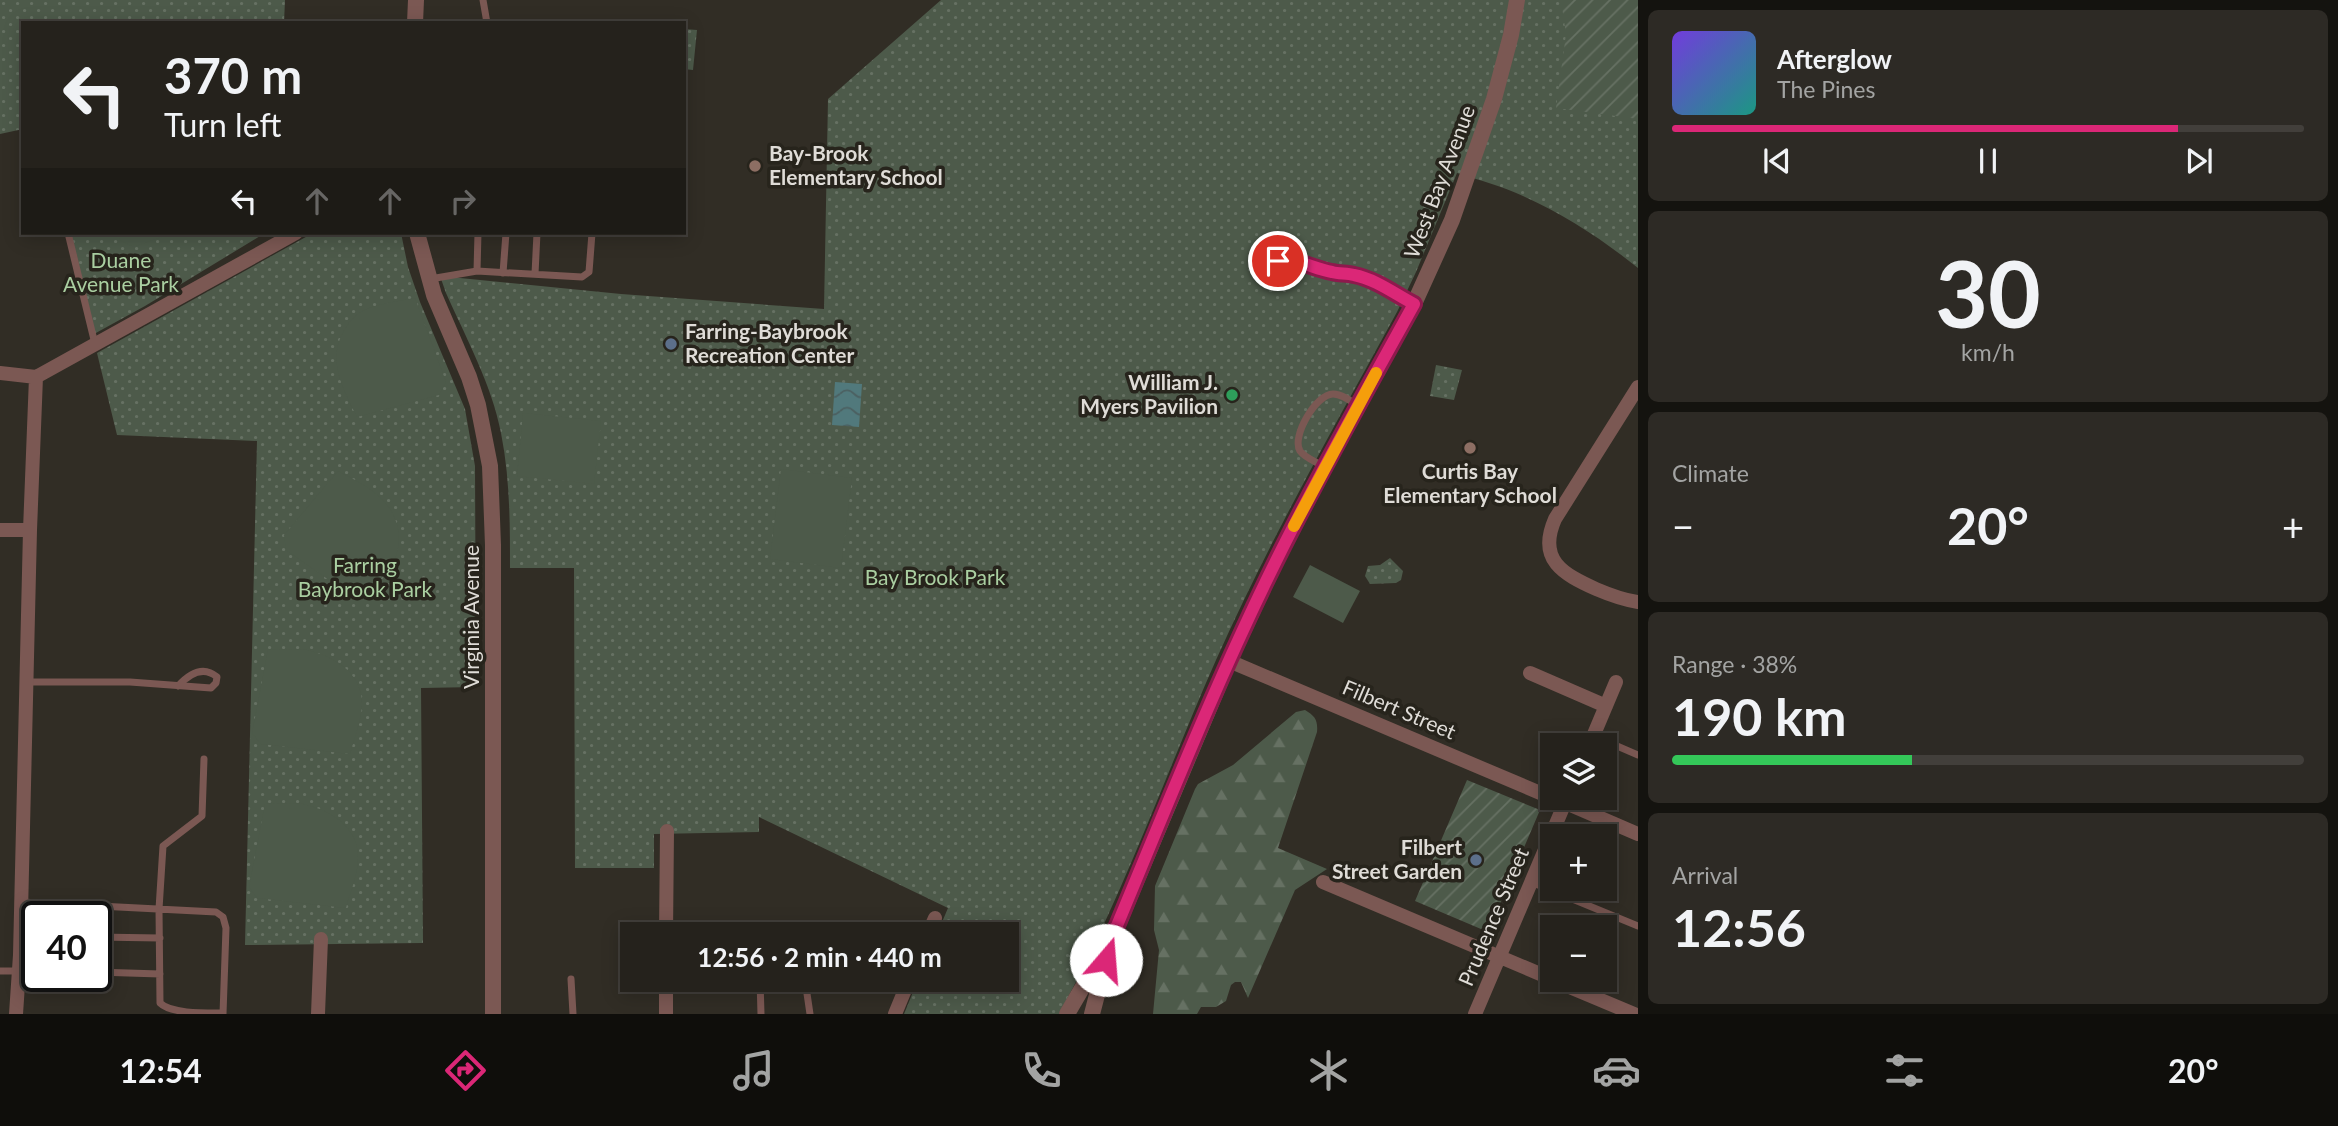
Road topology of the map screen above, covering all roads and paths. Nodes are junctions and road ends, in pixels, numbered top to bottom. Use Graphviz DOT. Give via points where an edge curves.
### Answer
graph roads {
  1 [pos="415,0"];
  2 [pos="483,0"];
  3 [pos="1517,0"];
  4 [pos="415,21"];
  5 [pos="487,21"];
  6 [pos="69,235"];
  7 [pos="292,235"];
  8 [pos="418,235"];
  9 [pos="478,235"];
  10 [pos="506,235"];
  11 [pos="537,235"];
  12 [pos="592,235"];
  13 [pos="477,271"];
  14 [pos="503,272"];
  15 [pos="535,274"];
  16 [pos="1268,277"];
  17 [pos="429,279"];
  18 [pos="1414,304"];
  19 [pos="96,344"];
  20 [pos="0,373"];
  21 [pos="36,377"];
  22 [pos="1638,387"];
  23 [pos="1358,406"];
  24 [pos="1325,467"];
  25 [pos="0,530"];
  26 [pos="30,530"];
  27 [pos="1638,602"];
  28 [pos="1229,661"];
  29 [pos="1530,673"];
  30 [pos="26,682"];
  31 [pos="1616,682"];
  32 [pos="178,686"];
  33 [pos="1606,706"];
  34 [pos="1594,733"];
  35 [pos="1617,749"];
  36 [pos="1638,755"];
  37 [pos="204,759"];
  38 [pos="1540,791"];
  39 [pos="1555,810"];
  40 [pos="1584,810"];
  41 [pos="667,831"];
  42 [pos="1638,834"];
  43 [pos="1323,882"];
  44 [pos="1531,882"];
  45 [pos="21,901"];
  46 [pos="21,902"];
  47 [pos="112,907"];
  48 [pos="159,909"];
  49 [pos="935,918"];
  50 [pos="666,922"];
  51 [pos="933,922"];
  52 [pos="1638,926"];
  53 [pos="112,937"];
  54 [pos="160,938"];
  55 [pos="321,939"];
  56 [pos="1111,940"];
  57 [pos="1499,957"];
  58 [pos="0,971"];
  59 [pos="19,971"];
  60 [pos="112,972"];
  61 [pos="160,974"];
  62 [pos="1540,974"];
  63 [pos="571,979"];
  64 [pos="666,992"];
  65 [pos="760,992"];
  66 [pos="807,992"];
  67 [pos="904,992"];
  68 [pos="1582,992"];
  69 [pos="223,1013"];
  70 [pos="16,1014"];
  71 [pos="318,1014"];
  72 [pos="493,1014"];
  73 [pos="573,1014"];
  74 [pos="666,1014"];
  75 [pos="761,1014"];
  76 [pos="810,1014"];
  77 [pos="894,1014"];
  78 [pos="1067,1014"];
  79 [pos="1091,1014"];
  80 [pos="1475,1014"];
  81 [pos="1634,1014"];
  1 -- 4 [label="street"];
  2 -- 5 [label="lane"];
  3 -- 18 [label="street, West Bay Avenue" via="1476,154"];
  6 -- 19 [label="lane"];
  7 -- 19 [label="street"];
  8 -- 17 [label="street, Virginia Avenue"];
  9 -- 13 [label="lane"];
  10 -- 14 [label="lane"];
  11 -- 15 [label="lane"];
  12 -- 15 [label="lane" via="589,272 582,277"];
  13 -- 14 [label="lane"];
  13 -- 17 [label="lane"];
  14 -- 15 [label="lane"];
  16 -- 18 [label="lane" via="1278,261 1290,260 1367,279"];
  17 -- 72 [label="street, Virginia Avenue" via="472,386 490,466"];
  18 -- 23 [label="street, West Bay Avenue"];
  19 -- 21 [label="street"];
  20 -- 21 [label="street"];
  21 -- 26 [label="street"];
  22 -- 27 [label="street" via="1555,519 1549,540 1554,561 1565,574"];
  23 -- 24 [label="street, West Bay Avenue"];
  23 -- 24 [label="lane" via="1340,395 1323,396 1299,433 1299,449"];
  24 -- 28 [label="street, West Bay Avenue"];
  25 -- 26 [label="street"];
  26 -- 30 [label="street"];
  28 -- 38 [label="street, Filbert Street"];
  28 -- 56 [label="street, West Bay Avenue"];
  29 -- 33 [label="street"];
  30 -- 32 [label="lane"];
  30 -- 45 [label="street"];
  31 -- 33 [label="street"];
  32 -- 32 [label="lane" via="211,688 217,677 197,671"];
  33 -- 34 [label="street"];
  35 -- 36 [label="lane"];
  37 -- 48 [label="lane" via="202,816 163,846"];
  39 -- 44 [label="street, Prudence Street"];
  40 -- 42 [label="street, Filbert Street"];
  41 -- 50 [label="street"];
  43 -- 57 [label="street"];
  44 -- 52 [label="lane"];
  44 -- 57 [label="street, Prudence Street"];
  46 -- 59 [label="street"];
  47 -- 48 [label="lane"];
  48 -- 54 [label="lane"];
  48 -- 69 [label="lane" via="216,912 223,917"];
  49 -- 51 [label="street"];
  53 -- 54 [label="lane"];
  54 -- 61 [label="lane"];
  55 -- 71 [label="street"];
  56 -- 78 [label="street, West Bay Avenue"];
  56 -- 79 [label="street, West Bay Avenue"];
  57 -- 62 [label="street"];
  57 -- 80 [label="street, Prudence Street"];
  58 -- 59 [label="lane"];
  59 -- 70 [label="street"];
  60 -- 61 [label="lane"];
  61 -- 69 [label="lane" via="164,1009"];
  63 -- 73 [label="lane"];
  64 -- 74 [label="street"];
  65 -- 75 [label="lane"];
  66 -- 76 [label="lane"];
  67 -- 77 [label="street"];
  68 -- 81 [label="street"];
}
